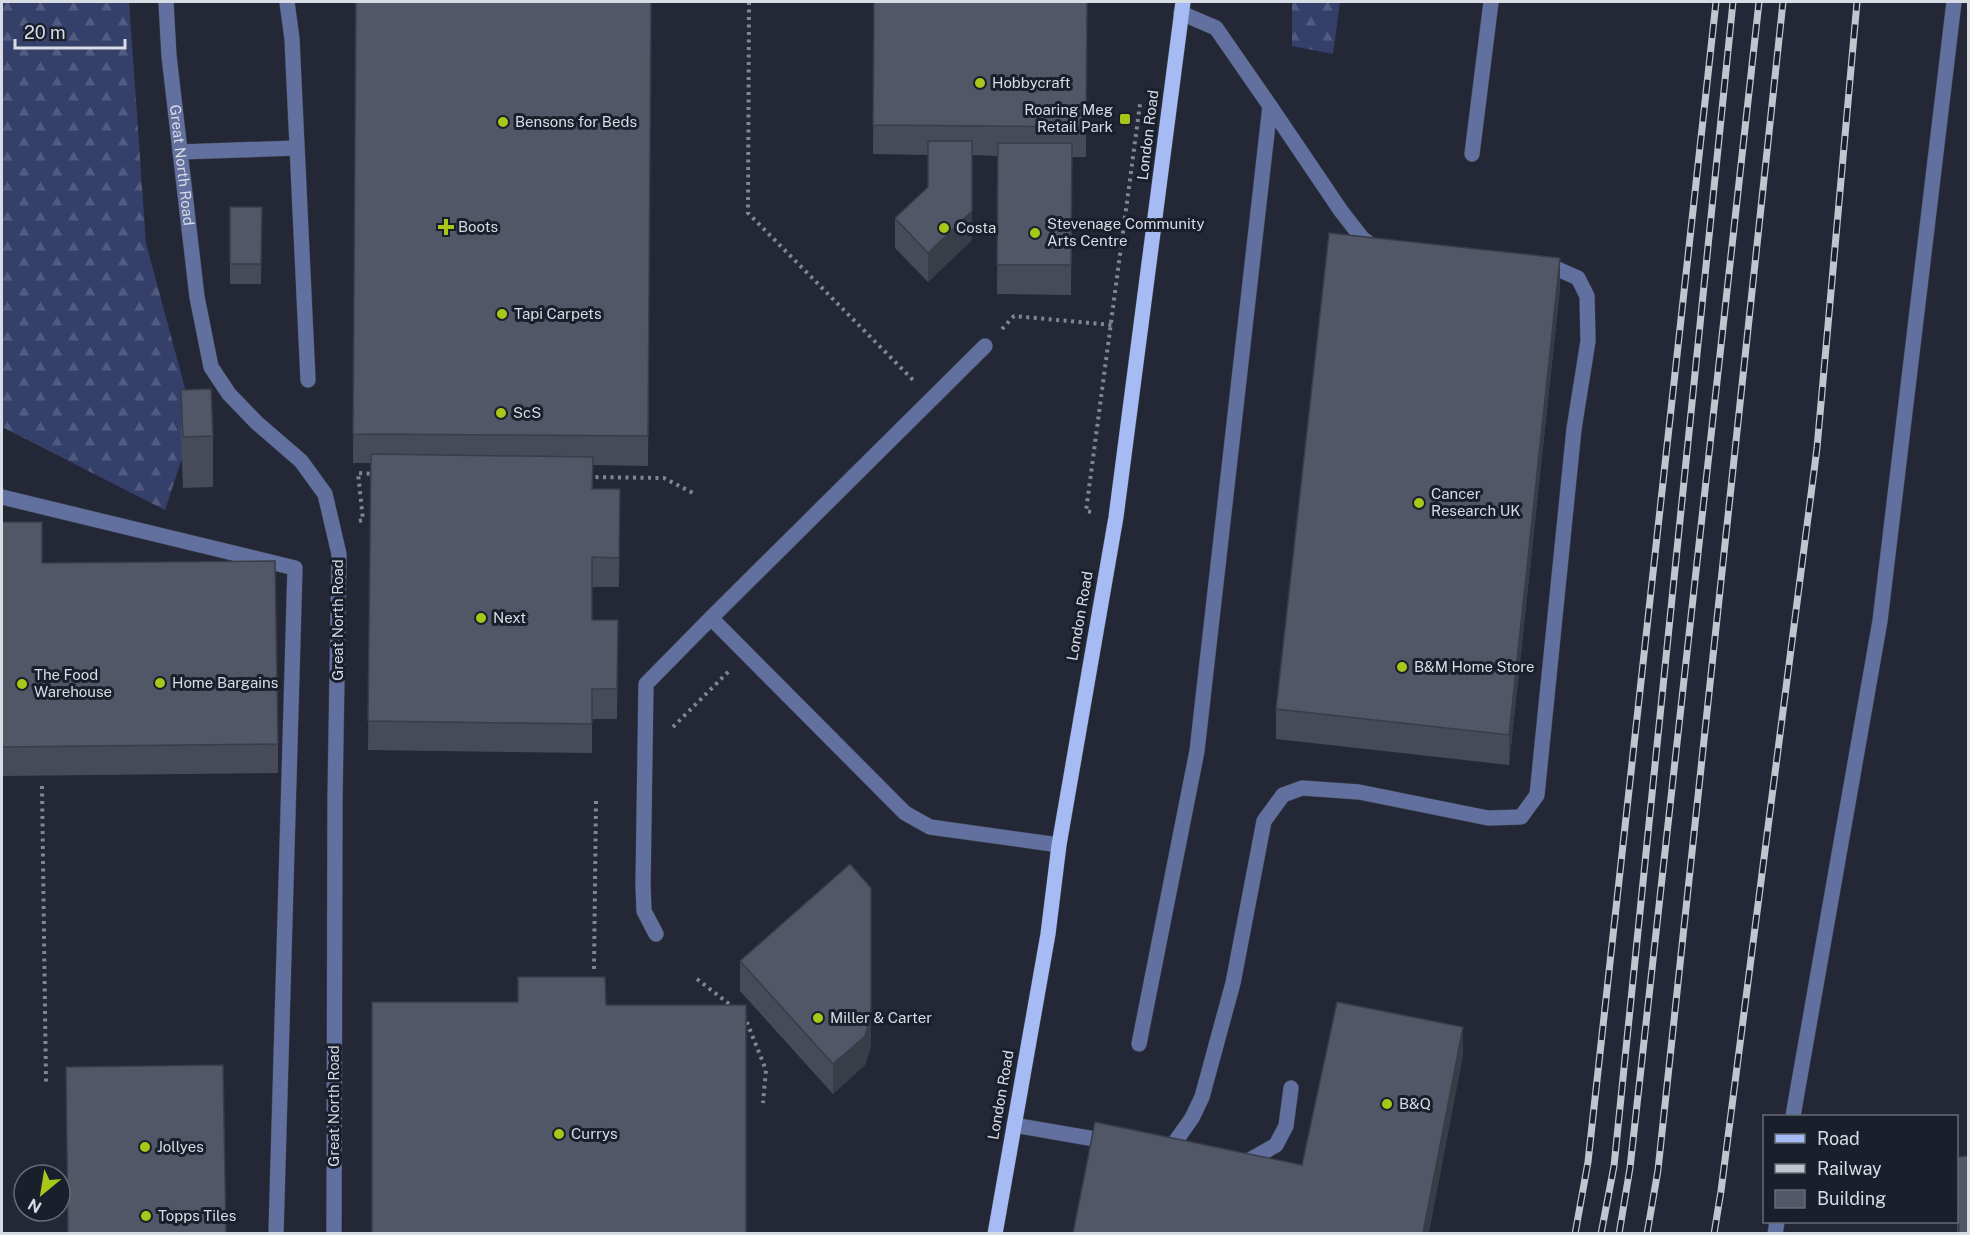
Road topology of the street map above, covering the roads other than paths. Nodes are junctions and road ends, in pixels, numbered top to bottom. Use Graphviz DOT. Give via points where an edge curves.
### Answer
graph roads {
  1 [pos="166,2"];
  2 [pos="287,2"];
  3 [pos="1491,2"];
  4 [pos="1954,2"];
  5 [pos="1182,7"];
  6 [pos="1270,106"];
  7 [pos="296,148"];
  8 [pos="180,152"];
  9 [pos="1472,154"];
  10 [pos="1390,258"];
  11 [pos="1526,262"];
  12 [pos="985,346"];
  13 [pos="308,380"];
  14 [pos="2,497"];
  15 [pos="711,618"];
  16 [pos="1059,845"];
  17 [pos="656,934"];
  18 [pos="1139,1044"];
  19 [pos="1291,1088"];
  20 [pos="1793,1115"];
  21 [pos="1014,1125"];
  22 [pos="1127,1144"];
  23 [pos="1182,1154"];
  24 [pos="1225,1163"];
  25 [pos="276,1233"];
  26 [pos="334,1233"];
  27 [pos="995,1233"];
  1 -- 8 [label="lane, Great North Road"];
  2 -- 7 [label="lane"];
  3 -- 9 [label="lane"];
  4 -- 20 [label="lane" via="1880,621"];
  5 -- 6 [label="lane" via="1216,28"];
  5 -- 16 [label="main road, London Road" via="1116,517"];
  6 -- 10 [label="lane" via="1362,238"];
  6 -- 18 [label="lane" via="1197,751"];
  7 -- 8 [label="lane"];
  7 -- 13 [label="lane"];
  8 -- 26 [label="lane, Great North Road" via="197,297 211,367 229,394 301,461 325,494 339,554"];
  11 -- 23 [label="lane" via="1553,267 1578,278 1587,296 1588,341 1574,429 1537,795 1521,817 1488,818 1359,792 1302,788 1283,795 1264,821 1233,983 1202,1097 1175,1142 1155,1149"];
  12 -- 15 [label="lane"];
  14 -- 25 [label="lane" via="295,568"];
  15 -- 16 [label="lane" via="905,813 930,827"];
  15 -- 17 [label="lane" via="646,684 644,911"];
  16 -- 21 [label="main road, London Road" via="1048,934"];
  19 -- 24 [label="lane" via="1286,1126 1276,1145 1248,1161"];
  21 -- 22 [label="lane"];
  21 -- 27 [label="main road, London Road"];
}
